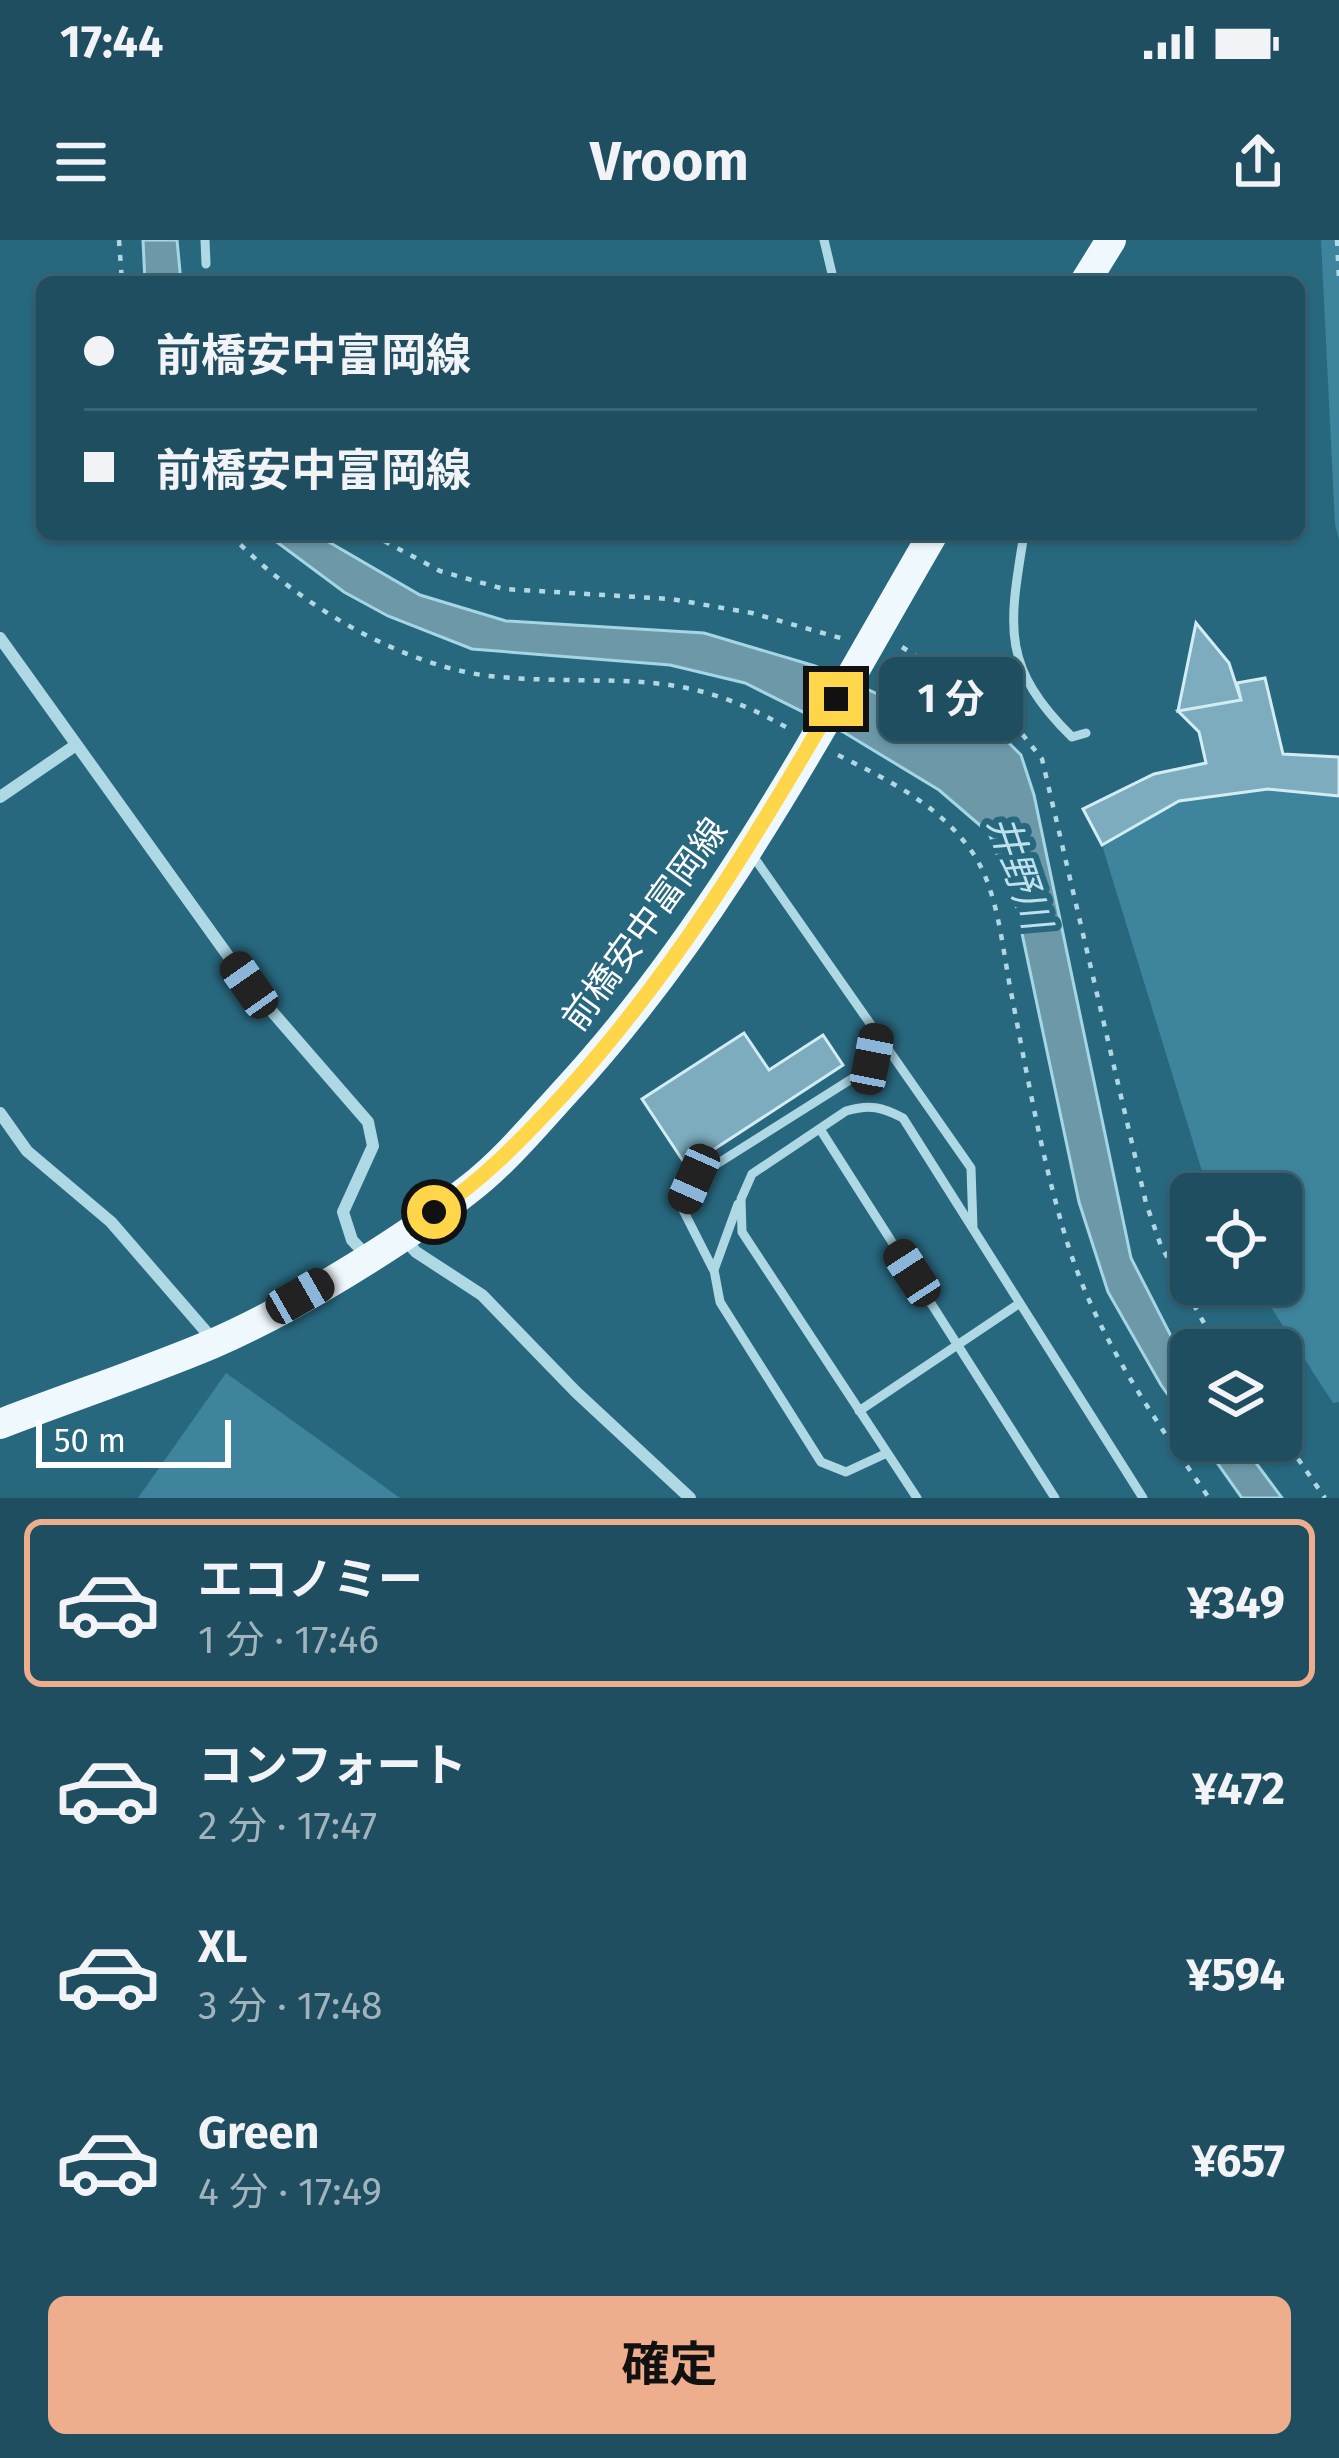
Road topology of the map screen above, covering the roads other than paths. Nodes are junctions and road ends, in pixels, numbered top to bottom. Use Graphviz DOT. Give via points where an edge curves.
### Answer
graph roads {
  1 [pos="205,240"];
  2 [pos="824,240"];
  3 [pos="1111,240"];
  4 [pos="206,264"];
  5 [pos="833,276"];
  6 [pos="1089,276"];
  7 [pos="930,540"];
  8 [pos="1023,540"];
  9 [pos="0,638"];
  10 [pos="1086,734"];
  11 [pos="76,745"];
  12 [pos="0,797"];
  13 [pos="747,850"];
  14 [pos="877,1034"];
  15 [pos="0,1114"];
  16 [pos="820,1129"];
  17 [pos="741,1199"];
  18 [pos="973,1229"];
  19 [pos="400,1234"];
  20 [pos="368,1256"];
  21 [pos="714,1270"];
  22 [pos="1020,1303"];
  23 [pos="215,1342"];
  24 [pos="958,1345"];
  25 [pos="860,1411"];
  26 [pos="0,1424"];
  27 [pos="886,1453"];
  28 [pos="690,1498"];
  29 [pos="917,1498"];
  30 [pos="1055,1498"];
  31 [pos="1143,1498"];
  1 -- 4 [label="lane"];
  2 -- 5 [label="lane"];
  3 -- 6 [label="main road"];
  7 -- 13 [label="main road, 前橋安中富岡線"];
  8 -- 10 [label="lane" via="1012,647 1059,724 1072,737"];
  9 -- 11 [label="street"];
  11 -- 12 [label="street"];
  11 -- 20 [label="street" via="249,985 368,1122 373,1146 343,1212 352,1240"];
  13 -- 14 [label="lane"];
  13 -- 19 [label="main road, 前橋安中富岡線" via="622,1030 469,1190"];
  14 -- 18 [label="lane" via="971,1168"];
  14 -- 21 [label="lane" via="861,1073 694,1179 681,1206"];
  15 -- 23 [label="street" via="28,1150 111,1222"];
  16 -- 17 [label="lane" via="752,1174"];
  16 -- 18 [label="lane" via="863,1106 904,1118"];
  16 -- 24 [label="lane"];
  17 -- 21 [label="lane"];
  17 -- 25 [label="lane" via="742,1232"];
  18 -- 22 [label="lane"];
  19 -- 20 [label="main road, 前橋安中富岡線"];
  19 -- 28 [label="street" via="482,1295"];
  20 -- 23 [label="main road, 前橋安中富岡線"];
  21 -- 27 [label="lane" via="720,1302 821,1462 846,1472"];
  22 -- 24 [label="lane"];
  22 -- 31 [label="lane"];
  23 -- 26 [label="main road, 前橋安中富岡線"];
  24 -- 25 [label="lane"];
  24 -- 30 [label="lane"];
  25 -- 27 [label="lane"];
  27 -- 29 [label="lane"];
}
